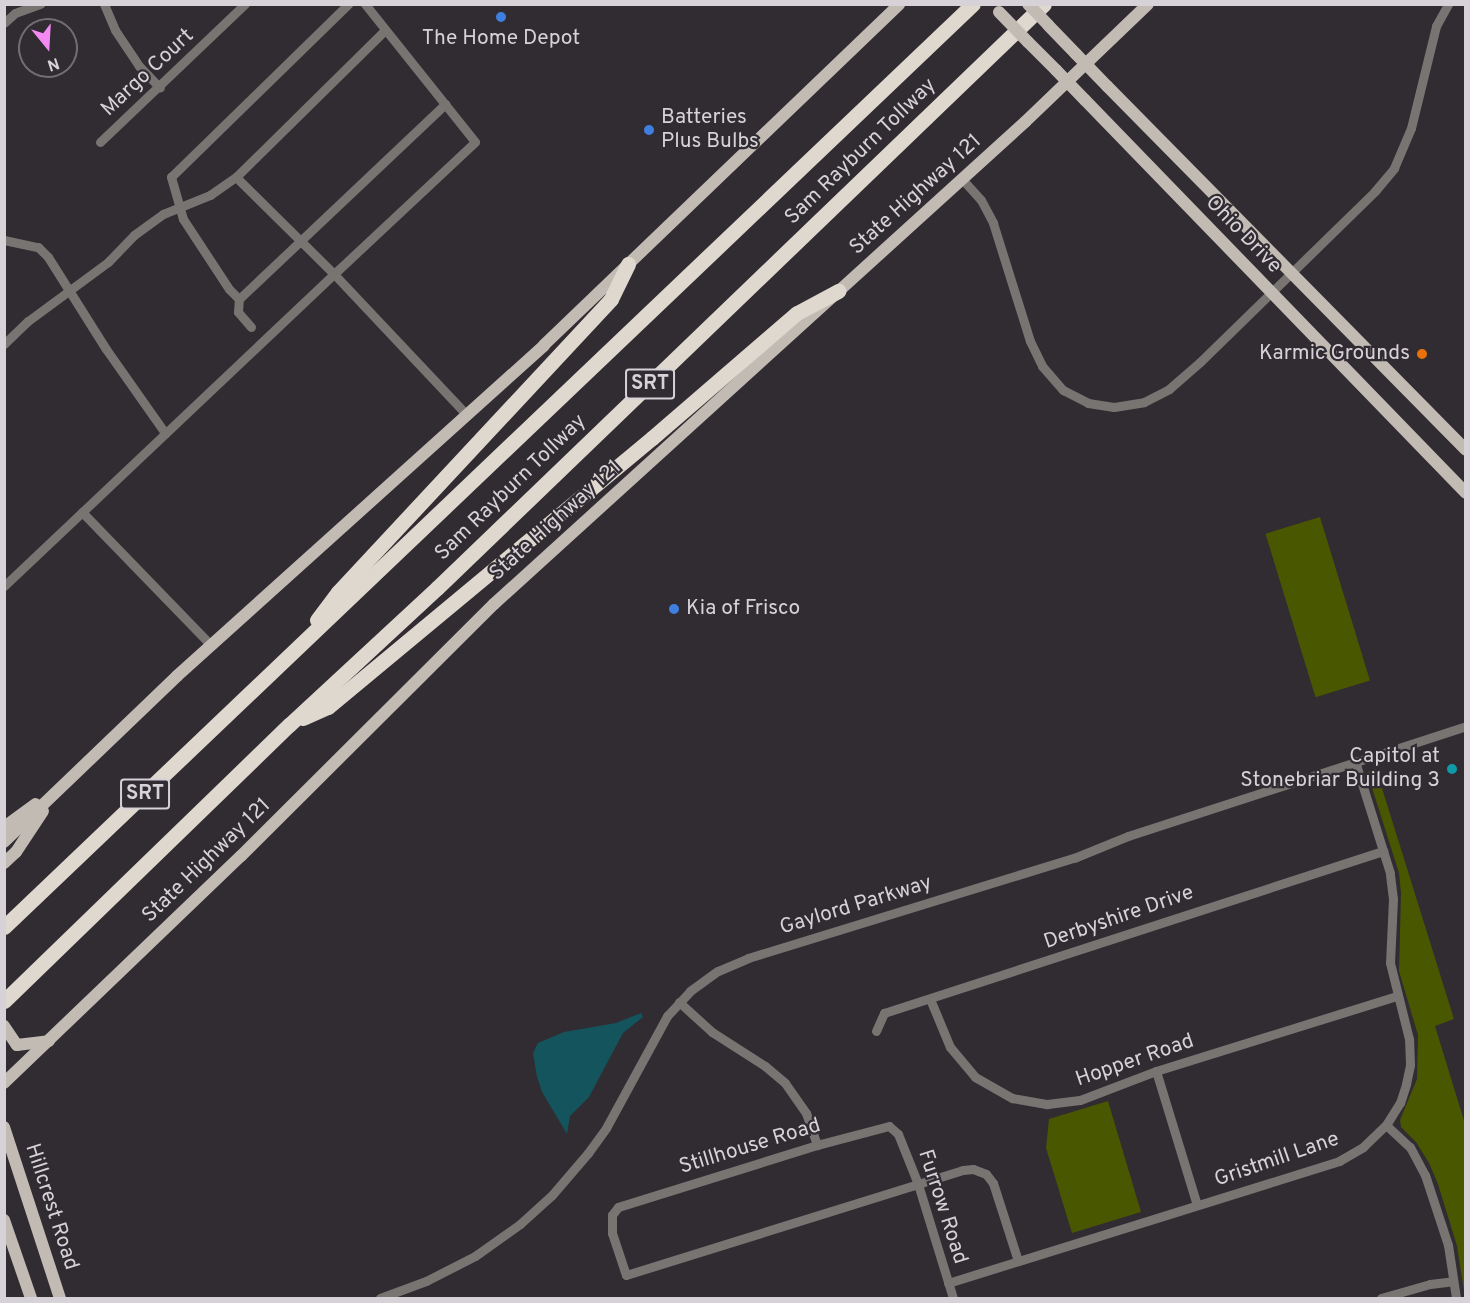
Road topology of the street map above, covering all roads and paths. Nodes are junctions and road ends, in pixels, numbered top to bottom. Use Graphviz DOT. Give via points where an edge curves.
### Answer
graph roads {
  1 [pos="40,4"];
  2 [pos="104,4"];
  3 [pos="245,4"];
  4 [pos="348,4"];
  5 [pos="365,4"];
  6 [pos="899,4"];
  7 [pos="973,4"];
  8 [pos="992,4"];
  9 [pos="1028,4"];
  10 [pos="1044,4"];
  11 [pos="1148,4"];
  12 [pos="1448,4"];
  13 [pos="4,23"];
  14 [pos="385,30"];
  15 [pos="160,88"];
  16 [pos="445,104"];
  17 [pos="100,142"];
  18 [pos="236,177"];
  19 [pos="962,179"];
  20 [pos="180,206"];
  21 [pos="4,240"];
  22 [pos="302,241"];
  23 [pos="628,264"];
  24 [pos="1291,271"];
  25 [pos="334,274"];
  26 [pos="69,291"];
  27 [pos="838,291"];
  28 [pos="1271,291"];
  29 [pos="239,299"];
  30 [pos="251,327"];
  31 [pos="4,344"];
  32 [pos="468,415"];
  33 [pos="165,433"];
  34 [pos="1466,450"];
  35 [pos="1466,493"];
  36 [pos="82,512"];
  37 [pos="4,585"];
  38 [pos="211,645"];
  39 [pos="286,660"];
  40 [pos="289,725"];
  41 [pos="1466,726"];
  42 [pos="1355,761"];
  43 [pos="55,793"];
  44 [pos="4,827"];
  45 [pos="4,842"];
  46 [pos="1383,851"];
  47 [pos="4,863"];
  48 [pos="4,927"];
  49 [pos="1397,996"];
  50 [pos="930,999"];
  51 [pos="4,1001"];
  52 [pos="679,1002"];
  53 [pos="4,1026"];
  54 [pos="876,1031"];
  55 [pos="49,1041"];
  56 [pos="1156,1071"];
  57 [pos="4,1083"];
  58 [pos="1386,1125"];
  59 [pos="4,1127"];
  60 [pos="893,1129"];
  61 [pos="817,1145"];
  62 [pos="918,1184"];
  63 [pos="1197,1205"];
  64 [pos="4,1220"];
  65 [pos="1018,1261"];
  66 [pos="1453,1281"];
  67 [pos="948,1282"];
  68 [pos="31,1299"];
  69 [pos="60,1299"];
  70 [pos="380,1299"];
  71 [pos="953,1299"];
  72 [pos="1381,1299"];
  73 [pos="1456,1299"];
  1 -- 13 [label="street" via="15,13"];
  2 -- 15 [label="street" via="115,30 139,66"];
  3 -- 15 [label="street, Margo Court"];
  4 -- 20 [label="street" via="171,177"];
  5 -- 14 [label="street"];
  6 -- 23 [label="main road"];
  7 -- 39 [label="highway, Sam Rayburn Tollway / SRT"];
  8 -- 28 [label="main road, Ohio Drive, bridge"];
  9 -- 24 [label="main road, Ohio Drive, bridge"];
  10 -- 40 [label="highway, Sam Rayburn Tollway / SRT"];
  11 -- 19 [label="main road, State Highway 121"];
  12 -- 24 [label="street" via="1436,26 1410,128 1394,168"];
  14 -- 16 [label="street"];
  14 -- 18 [label="street"];
  15 -- 17 [label="street, Margo Court"];
  16 -- 22 [label="street"];
  16 -- 25 [label="street" via="475,141"];
  18 -- 20 [label="street" via="210,195"];
  18 -- 22 [label="street"];
  19 -- 27 [label="main road, State Highway 121"];
  19 -- 28 [label="street" via="993,223 1030,341 1042,366 1063,390 1088,403 1114,407 1144,402 1169,389"];
  20 -- 26 [label="street" via="134,235 108,262"];
  20 -- 29 [label="street" via="183,219"];
  21 -- 26 [label="street" via="38,247"];
  22 -- 25 [label="street"];
  22 -- 29 [label="street"];
  23 -- 32 [label="main road"];
  23 -- 39 [label="highway" via="611,299 338,592"];
  24 -- 28 [label="street"];
  24 -- 34 [label="main road, Ohio Drive"];
  25 -- 32 [label="street"];
  25 -- 33 [label="street"];
  26 -- 31 [label="street"];
  26 -- 33 [label="street"];
  27 -- 40 [label="highway" via="797,313 328,707"];
  27 -- 55 [label="main road, State Highway 121" via="494,604 242,856"];
  28 -- 35 [label="main road, Ohio Drive"];
  29 -- 30 [label="street" via="238,312"];
  32 -- 38 [label="main road"];
  33 -- 36 [label="street"];
  36 -- 37 [label="street"];
  36 -- 38 [label="street"];
  38 -- 43 [label="main road"];
  39 -- 48 [label="highway, Sam Rayburn Tollway / SRT"];
  40 -- 51 [label="highway, Sam Rayburn Tollway / SRT"];
  41 -- 42 [label="street, Gaylord Parkway"];
  42 -- 46 [label="street, Gristmill Lane"];
  42 -- 52 [label="street, Gaylord Parkway" via="1128,836 1074,858 748,958 709,977"];
  43 -- 44 [label="main road"];
  43 -- 45 [label="main road"];
  43 -- 47 [label="main road" via="16,852"];
  46 -- 49 [label="street, Gristmill Lane" via="1392,886 1390,963"];
  46 -- 50 [label="street, Derbyshire Drive"];
  49 -- 56 [label="street, Hopper Road"];
  49 -- 58 [label="street, Gristmill Lane" via="1408,1033 1410,1065 1400,1103"];
  50 -- 54 [label="street, Derbyshire Drive" via="884,1013"];
  50 -- 56 [label="street, Hopper Road" via="945,1039 959,1061 980,1082 1012,1098 1038,1104 1070,1102"];
  52 -- 61 [label="street" via="712,1032 785,1083 806,1113"];
  52 -- 70 [label="street, Gaylord Parkway" via="655,1035 606,1128 552,1195 475,1256 432,1279"];
  53 -- 55 [label="main road" via="17,1045"];
  55 -- 57 [label="main road, State Highway 121"];
  56 -- 63 [label="street"];
  58 -- 63 [label="street, Gristmill Lane" via="1363,1147 1340,1161"];
  58 -- 66 [label="street" via="1410,1147 1425,1175 1448,1245"];
  59 -- 69 [label="main road, Hillcrest Road"];
  60 -- 61 [label="street, Stillhouse Road" via="883,1126"];
  60 -- 62 [label="street, Furrow Road"];
  61 -- 62 [label="street, Stillhouse Road" via="618,1207 612,1215 612,1233 626,1275"];
  62 -- 65 [label="street" via="969,1169 986,1174 994,1186"];
  62 -- 67 [label="street, Furrow Road"];
  63 -- 65 [label="street, Gristmill Lane"];
  64 -- 68 [label="main road"];
  65 -- 67 [label="street, Gristmill Lane"];
  66 -- 72 [label="street"];
  66 -- 73 [label="street"];
  67 -- 71 [label="street, Furrow Road"];
}
